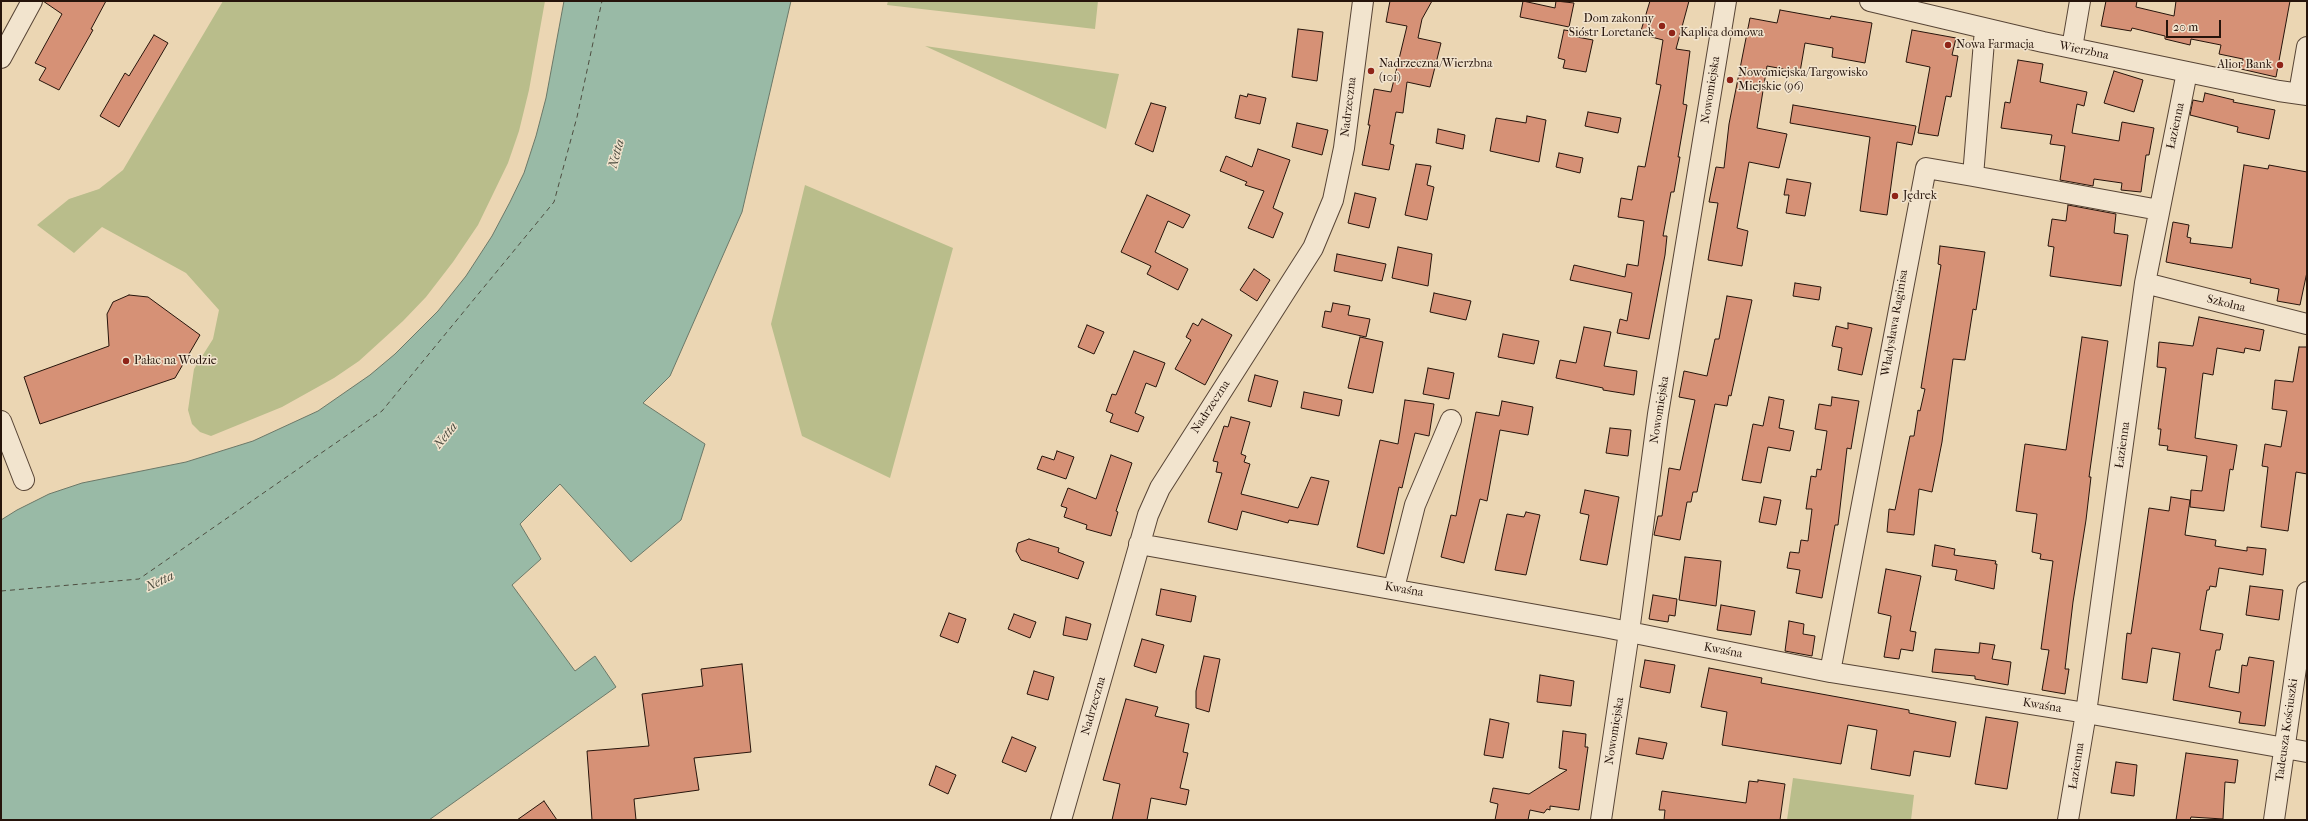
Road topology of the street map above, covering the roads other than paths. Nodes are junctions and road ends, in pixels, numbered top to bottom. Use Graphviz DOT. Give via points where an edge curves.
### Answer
graph roads {
  1 [pos="32,1"];
  2 [pos="1363,1"];
  3 [pos="1726,1"];
  4 [pos="1870,1"];
  5 [pos="2080,1"];
  6 [pos="1985,29"];
  7 [pos="2307,47"];
  8 [pos="2072,48"];
  9 [pos="1,58"];
  10 [pos="2187,72"];
  11 [pos="2303,94"];
  12 [pos="1973,176"];
  13 [pos="2158,210"];
  14 [pos="2145,283"];
  15 [pos="2307,324"];
  16 [pos="1450,420"];
  17 [pos="1,421"];
  18 [pos="24,480"];
  19 [pos="1139,544"];
  20 [pos="1394,588"];
  21 [pos="2307,592"];
  22 [pos="1629,632"];
  23 [pos="1830,672"];
  24 [pos="2086,713"];
  25 [pos="2285,747"];
  26 [pos="2307,752"];
  27 [pos="1061,820"];
  28 [pos="1601,820"];
  29 [pos="2068,820"];
  30 [pos="2274,820"];
  1 -- 9 [label="street"];
  2 -- 19 [label="street, Nadrzeczna" via="1344,148 1333,200 1316,241 1160,488"];
  3 -- 22 [label="street, Nowomiejska" via="1658,414"];
  4 -- 6 [label="street, Wierzbna"];
  5 -- 8 [label="street"];
  6 -- 8 [label="street, Wierzbna"];
  6 -- 12 [label="street"];
  7 -- 11 [label="street"];
  8 -- 10 [label="street, Wierzbna"];
  10 -- 11 [label="street, Wierzbna"];
  10 -- 13 [label="street, Łazienna"];
  12 -- 13 [label="street"];
  12 -- 23 [label="street, Władysława Raginisa" via="1926,168"];
  13 -- 14 [label="street, Łazienna"];
  14 -- 15 [label="street, Szkolna"];
  14 -- 24 [label="street, Łazienna"];
  16 -- 20 [label="street" via="1415,505"];
  17 -- 18 [label="street"];
  19 -- 20 [label="street, Kwaśna"];
  19 -- 27 [label="street, Nadrzeczna"];
  20 -- 22 [label="street, Kwaśna"];
  21 -- 25 [label="street, Tadeusza Kościuszki"];
  22 -- 23 [label="street, Kwaśna"];
  22 -- 28 [label="street, Nowomiejska"];
  23 -- 24 [label="street, Kwaśna"];
  24 -- 25 [label="street, Kwaśna"];
  24 -- 29 [label="street, Łazienna"];
  25 -- 26 [label="street, Kwaśna"];
  25 -- 30 [label="street, Tadeusza Kościuszki"];
}
